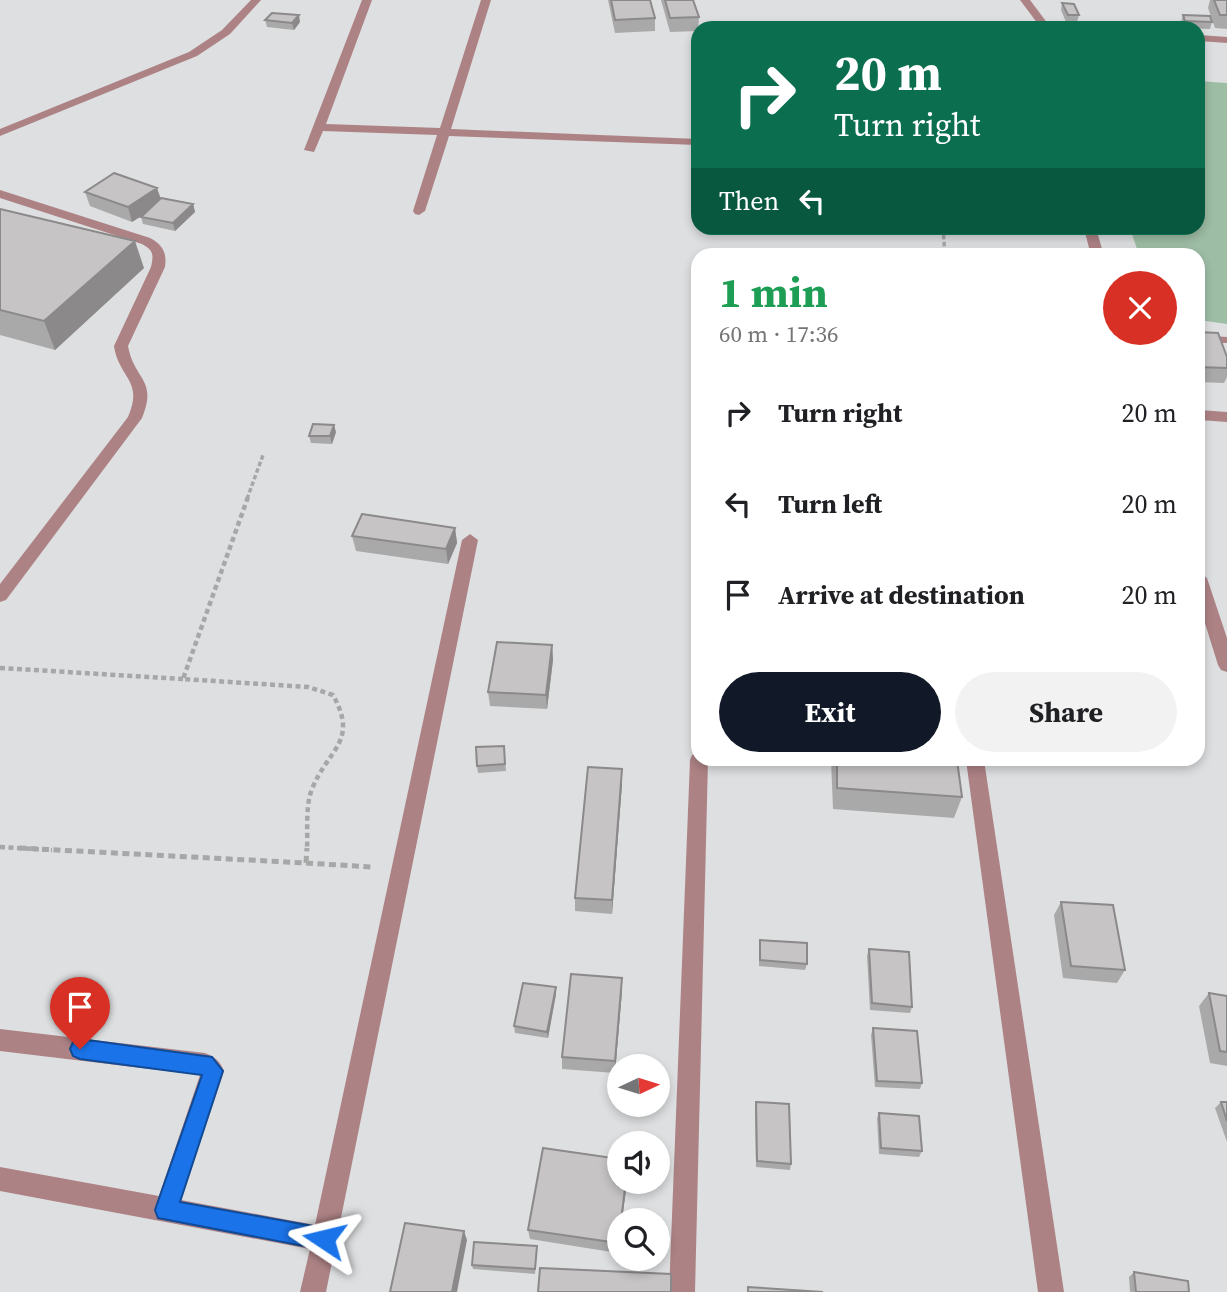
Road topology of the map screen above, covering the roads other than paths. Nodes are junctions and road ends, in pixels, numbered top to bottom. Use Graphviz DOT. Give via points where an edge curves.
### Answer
graph roads {
  1 [pos="256,0"];
  2 [pos="367,0"];
  3 [pos="486,0"];
  4 [pos="1025,0"];
  5 [pos="1041,21"];
  6 [pos="1205,38"];
  7 [pos="1227,40"];
  8 [pos="318,127"];
  9 [pos="445,132"];
  10 [pos="0,133"];
  11 [pos="691,142"];
  12 [pos="310,150"];
  13 [pos="0,194"];
  14 [pos="419,211"];
  15 [pos="1205,338"];
  16 [pos="1224,340"];
  17 [pos="1205,415"];
  18 [pos="1227,417"];
  19 [pos="470,540"];
  20 [pos="0,596"];
  21 [pos="1205,597"];
  22 [pos="1227,665"];
  23 [pos="699,766"];
  24 [pos="976,766"];
  25 [pos="0,1040"];
  26 [pos="0,1179"];
  27 [pos="166,1210"];
  28 [pos="324,1239"];
  29 [pos="313,1292"];
  30 [pos="682,1292"];
  31 [pos="1051,1292"];
  1 -- 10 [label="street" via="226,33 194,54"];
  2 -- 8 [label="street"];
  3 -- 9 [label="street"];
  4 -- 5 [label="street"];
  6 -- 7 [label="street"];
  8 -- 9 [label="street"];
  8 -- 12 [label="street"];
  9 -- 11 [label="street"];
  9 -- 14 [label="street"];
  13 -- 20 [label="street" via="146,241 160,255 121,346 121,357 143,391 142,404"];
  15 -- 16 [label="street"];
  17 -- 18 [label="street"];
  19 -- 28 [label="street"];
  21 -- 22 [label="street"];
  23 -- 30 [label="street"];
  24 -- 31 [label="street"];
  25 -- 27 [label="street" via="205,1064 213,1071"];
  26 -- 27 [label="street"];
  27 -- 28 [label="street"];
  28 -- 29 [label="street"];
}
